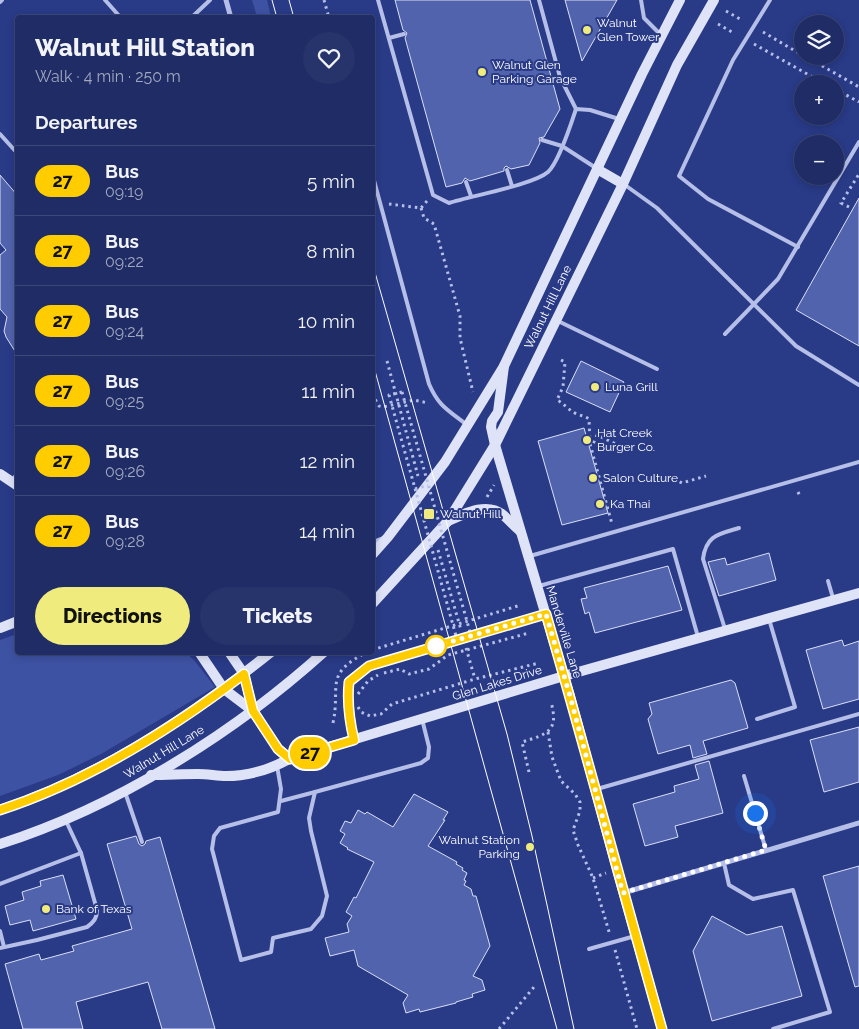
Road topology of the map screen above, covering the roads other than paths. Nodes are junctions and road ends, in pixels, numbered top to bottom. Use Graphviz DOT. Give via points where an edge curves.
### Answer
graph roads {
  1 [pos="105,0"];
  2 [pos="210,0"];
  3 [pos="226,0"];
  4 [pos="378,0"];
  5 [pos="539,0"];
  6 [pos="641,0"];
  7 [pos="680,0"];
  8 [pos="714,0"];
  9 [pos="770,0"];
  10 [pos="118,15"];
  11 [pos="195,15"];
  12 [pos="230,15"];
  13 [pos="404,34"];
  14 [pos="661,35"];
  15 [pos="389,38"];
  16 [pos="576,109"];
  17 [pos="621,120"];
  18 [pos="0,134"];
  19 [pos="542,140"];
  20 [pos="859,142"];
  21 [pos="562,146"];
  22 [pos="15,151"];
  23 [pos="598,169"];
  24 [pos="507,170"];
  25 [pos="466,182"];
  26 [pos="375,183"];
  27 [pos="623,184"];
  28 [pos="512,186"];
  29 [pos="471,196"];
  30 [pos="798,247"];
  31 [pos="754,305"];
  32 [pos="556,320"];
  33 [pos="725,334"];
  34 [pos="504,366"];
  35 [pos="657,369"];
  36 [pos="859,385"];
  37 [pos="469,426"];
  38 [pos="495,445"];
  39 [pos="859,462"];
  40 [pos="0,474"];
  41 [pos="15,484"];
  42 [pos="448,521"];
  43 [pos="739,528"];
  44 [pos="522,533"];
  45 [pos="388,537"];
  46 [pos="375,542"];
  47 [pos="375,551"];
  48 [pos="529,557"];
  49 [pos="828,581"];
  50 [pos="538,586"];
  51 [pos="859,593"];
  52 [pos="834,600"];
  53 [pos="375,601"];
  54 [pos="546,614"];
  55 [pos="769,619"];
  56 [pos="15,622"];
  57 [pos="0,628"];
  58 [pos="725,631"];
  59 [pos="698,639"];
  60 [pos="201,655"];
  61 [pos="231,655"];
  62 [pos="267,655"];
  63 [pos="320,655"];
  64 [pos="244,674"];
  65 [pos="564,676"];
  66 [pos="224,690"];
  67 [pos="253,711"];
  68 [pos="859,714"];
  69 [pos="757,719"];
  70 [pos="422,720"];
  71 [pos="354,740"];
  72 [pos="290,759"];
  73 [pos="277,766"];
  74 [pos="151,776"];
  75 [pos="744,776"];
  76 [pos="124,790"];
  77 [pos="596,790"];
  78 [pos="315,792"];
  79 [pos="280,801"];
  80 [pos="0,810"];
  81 [pos="66,819"];
  82 [pos="859,823"];
  83 [pos="142,842"];
  84 [pos="0,844"];
  85 [pos="766,850"];
  86 [pos="81,853"];
  87 [pos="724,863"];
  88 [pos="0,884"];
  89 [pos="623,893"];
  90 [pos="0,931"];
  91 [pos="636,936"];
  92 [pos="2,947"];
  93 [pos="589,949"];
  94 [pos="662,1029"];
  95 [pos="773,1029"];
  1 -- 10 [label="lane"];
  2 -- 11 [label="lane"];
  3 -- 12 [label="street"];
  4 -- 15 [label="lane"];
  5 -- 16 [label="lane" via="560,77"];
  6 -- 14 [label="lane" via="644,18"];
  7 -- 14 [label="main road, Walnut Hill Lane"];
  8 -- 27 [label="main road, Walnut Hill Lane" via="677,65"];
  9 -- 30 [label="lane" via="733,60 679,176 708,199"];
  13 -- 15 [label="lane"];
  14 -- 17 [label="main road, Walnut Hill Lane"];
  15 -- 29 [label="lane" via="433,195 449,203"];
  16 -- 17 [label="lane"];
  16 -- 21 [label="lane"];
  17 -- 23 [label="main road, Walnut Hill Lane"];
  18 -- 22 [label="lane"];
  19 -- 21 [label="lane"];
  20 -- 30 [label="lane"];
  21 -- 23 [label="lane"];
  21 -- 28 [label="lane" via="548,172"];
  23 -- 27 [label="main road"];
  23 -- 34 [label="main road, Walnut Hill Lane"];
  24 -- 28 [label="lane"];
  25 -- 29 [label="lane"];
  26 -- 37 [label="lane" via="428,384 442,407"];
  27 -- 31 [label="lane" via="657,208"];
  27 -- 32 [label="main road, Walnut Hill Lane"];
  28 -- 29 [label="lane"];
  30 -- 31 [label="lane" via="778,278"];
  31 -- 33 [label="lane"];
  31 -- 36 [label="lane" via="796,346"];
  32 -- 35 [label="lane"];
  32 -- 38 [label="main road, Walnut Hill Lane"];
  34 -- 37 [label="main road, Walnut Hill Lane"];
  34 -- 38 [label="main road, Manderville Lane" via="498,412 491,427"];
  37 -- 45 [label="main road, Walnut Hill Lane"];
  38 -- 42 [label="main road, Walnut Hill Lane"];
  38 -- 44 [label="main road, Manderville Lane"];
  39 -- 48 [label="lane"];
  40 -- 41 [label="main road"];
  42 -- 44 [label="main road" via="485,509 501,512"];
  42 -- 53 [label="main road, Walnut Hill Lane"];
  43 -- 58 [label="lane" via="716,535 704,551 703,559"];
  44 -- 48 [label="main road, Manderville Lane"];
  45 -- 46 [label="street"];
  45 -- 47 [label="main road, Walnut Hill Lane"];
  48 -- 50 [label="main road, Manderville Lane"];
  49 -- 52 [label="lane"];
  50 -- 54 [label="main road, Manderville Lane"];
  50 -- 59 [label="lane" via="674,549"];
  51 -- 52 [label="main road, Glen Lakes Drive"];
  52 -- 55 [label="main road, Glen Lakes Drive"];
  54 -- 65 [label="main road, Manderville Lane"];
  54 -- 71 [label="lane" via="369,666 349,682 347,703"];
  55 -- 58 [label="main road, Glen Lakes Drive"];
  55 -- 69 [label="lane" via="794,707"];
  56 -- 57 [label="main road"];
  58 -- 59 [label="main road, Glen Lakes Drive"];
  59 -- 65 [label="main road, Glen Lakes Drive"];
  60 -- 66 [label="main road"];
  61 -- 64 [label="main road"];
  62 -- 64 [label="main road, Walnut Hill Lane"];
  63 -- 67 [label="main road, Walnut Hill Lane"];
  64 -- 66 [label="main road, Walnut Hill Lane"];
  64 -- 67 [label="main road"];
  65 -- 70 [label="main road, Glen Lakes Drive"];
  65 -- 77 [label="main road, Manderville Lane"];
  66 -- 67 [label="main road"];
  66 -- 80 [label="main road, Walnut Hill Lane" via="118,757"];
  67 -- 72 [label="main road" via="278,749"];
  67 -- 74 [label="main road, Walnut Hill Lane"];
  68 -- 77 [label="lane"];
  70 -- 71 [label="main road, Glen Lakes Drive"];
  70 -- 78 [label="lane" via="429,747 428,758 421,763"];
  71 -- 72 [label="main road, Glen Lakes Drive"];
  72 -- 73 [label="main road, Glen Lakes Drive"];
  73 -- 74 [label="main road, Glen Lakes Drive" via="247,775"];
  73 -- 79 [label="lane"];
  74 -- 76 [label="main road, Walnut Hill Lane"];
  75 -- 85 [label="lane"];
  76 -- 81 [label="main road, Walnut Hill Lane"];
  76 -- 83 [label="lane"];
  77 -- 89 [label="main road, Manderville Lane"];
  78 -- 79 [label="lane"];
  78 -- 79 [label="lane" via="310,818 327,896 322,916 311,929 273,938 271,952 242,960 212,849 214,836 220,828 278,812"];
  81 -- 84 [label="main road, Walnut Hill Lane"];
  81 -- 86 [label="lane"];
  82 -- 85 [label="street"];
  85 -- 87 [label="street"];
  86 -- 88 [label="lane"];
  86 -- 92 [label="lane" via="97,910 94,922 54,936"];
  87 -- 89 [label="street"];
  87 -- 95 [label="lane" via="729,885 753,899 793,890 830,1012"];
  89 -- 91 [label="main road, Manderville Lane"];
  90 -- 92 [label="lane"];
  91 -- 93 [label="lane"];
  91 -- 94 [label="main road, Manderville Lane"];
}
